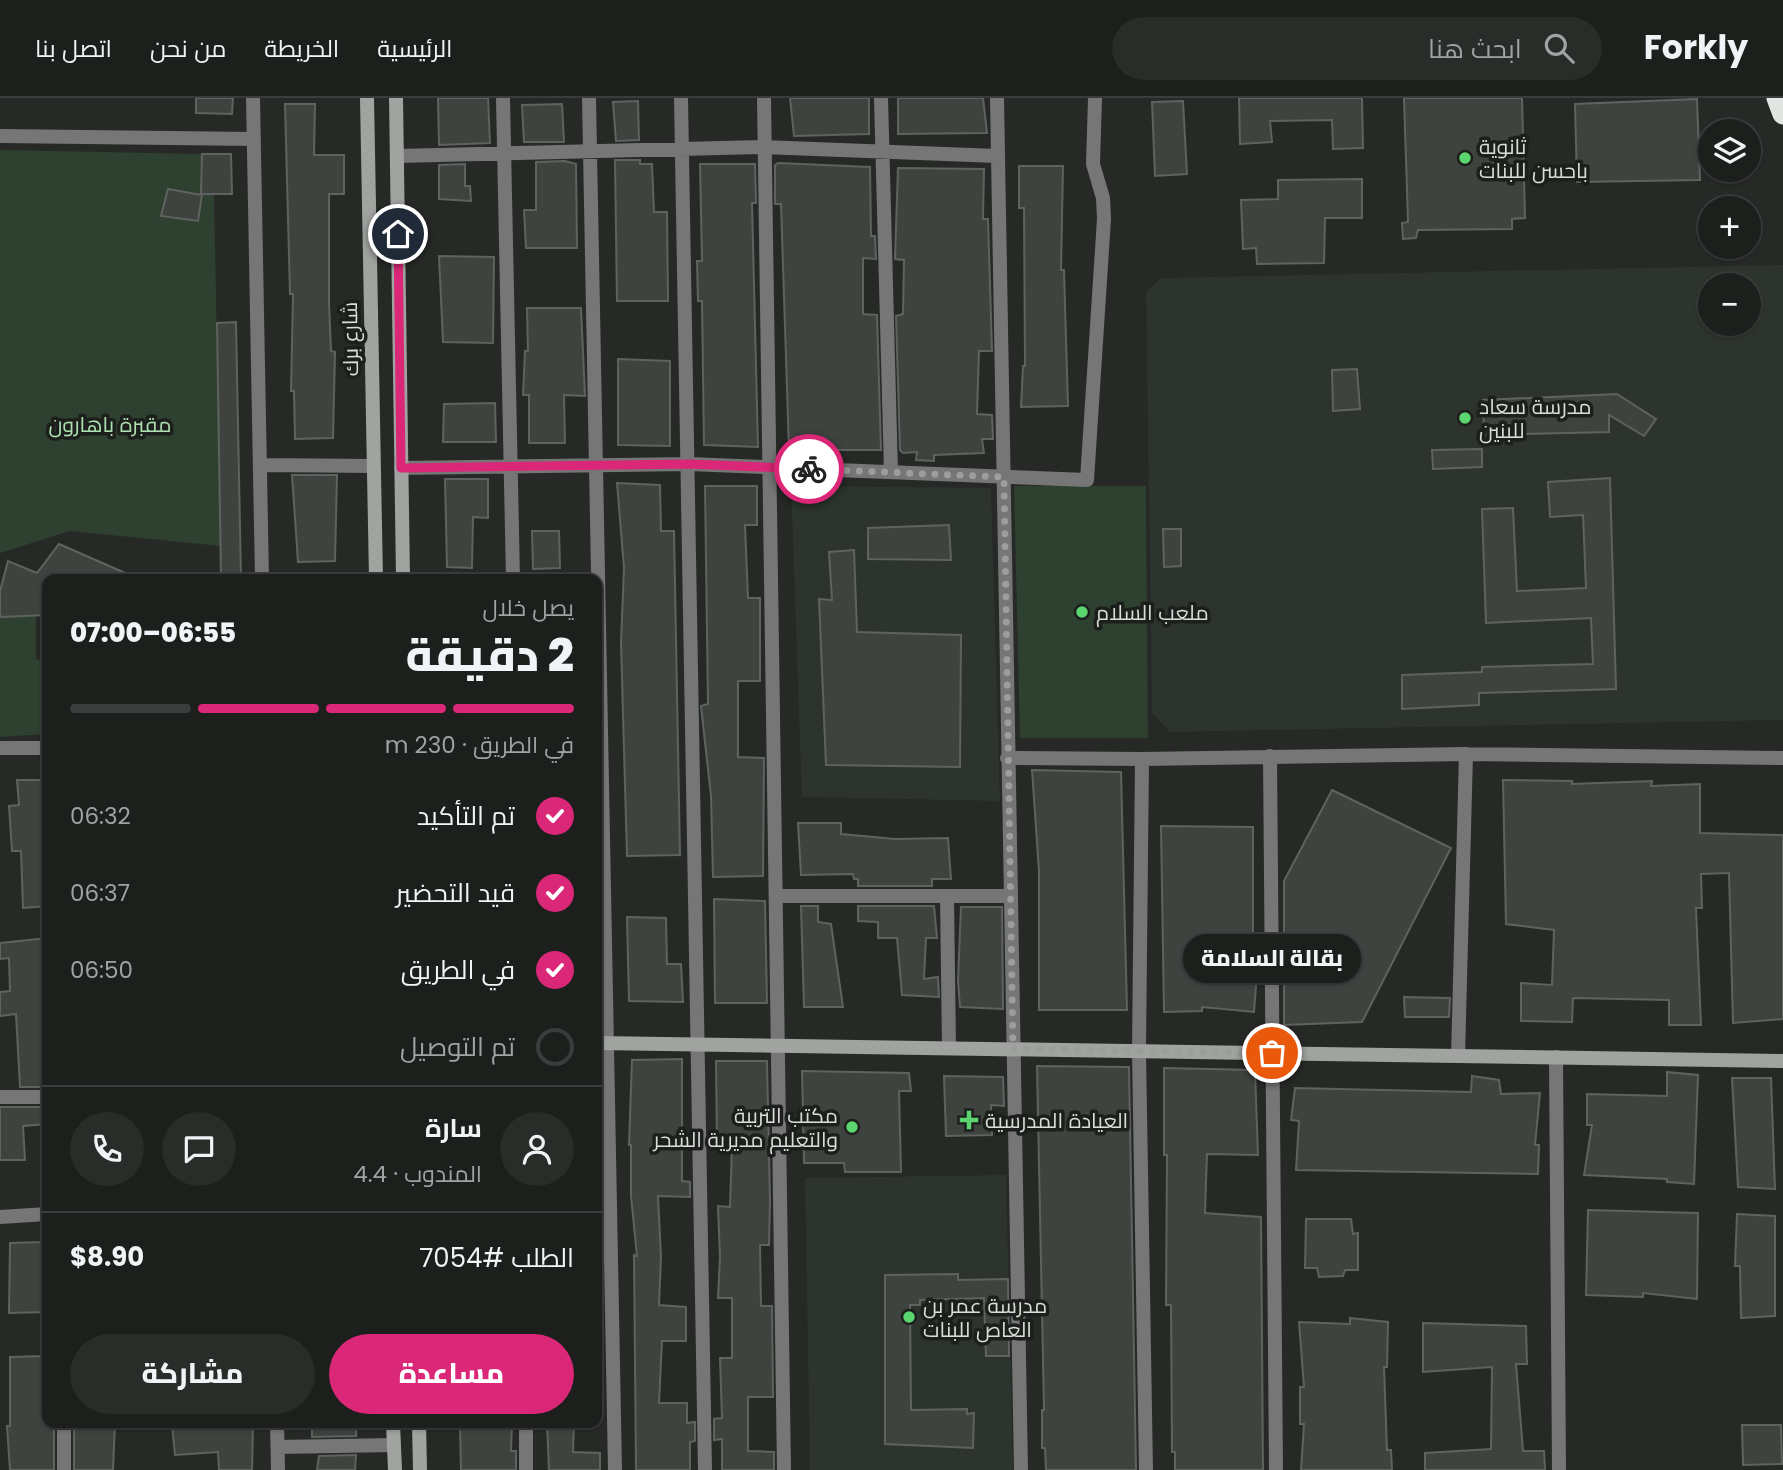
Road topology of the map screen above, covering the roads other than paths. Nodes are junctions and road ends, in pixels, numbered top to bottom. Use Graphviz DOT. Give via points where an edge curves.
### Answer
graph roads {
  1 [pos="253,98"];
  2 [pos="367,98"];
  3 [pos="396,98"];
  4 [pos="503,98"];
  5 [pos="589,98"];
  6 [pos="681,98"];
  7 [pos="764,98"];
  8 [pos="881,98"];
  9 [pos="997,98"];
  10 [pos="1095,98"];
  11 [pos="1777,98"];
  12 [pos="1783,114"];
  13 [pos="0,136"];
  14 [pos="254,139"];
  15 [pos="762,147"];
  16 [pos="682,148"];
  17 [pos="590,149"];
  18 [pos="883,152"];
  19 [pos="504,153"];
  20 [pos="397,156"];
  21 [pos="997,156"];
  22 [pos="595,464"];
  23 [pos="689,464"];
  24 [pos="260,466"];
  25 [pos="373,466"];
  26 [pos="512,466"];
  27 [pos="771,467"];
  28 [pos="401,468"];
  29 [pos="891,472"];
  30 [pos="1004,477"];
  31 [pos="262,574"];
  32 [pos="376,574"];
  33 [pos="403,574"];
  34 [pos="513,574"];
  35 [pos="596,574"];
  36 [pos="0,748"];
  37 [pos="42,748"];
  38 [pos="1466,754"];
  39 [pos="1270,756"];
  40 [pos="1007,758"];
  41 [pos="1783,758"];
  42 [pos="1142,759"];
  43 [pos="777,896"];
  44 [pos="947,896"];
  45 [pos="1010,896"];
  46 [pos="602,1043"];
  47 [pos="698,1044"];
  48 [pos="780,1045"];
  49 [pos="949,1048"];
  50 [pos="1013,1049"];
  51 [pos="1139,1051"];
  52 [pos="1272,1053"];
  53 [pos="1458,1056"];
  54 [pos="1556,1057"];
  55 [pos="1783,1061"];
  56 [pos="0,1097"];
  57 [pos="42,1097"];
  58 [pos="42,1214"];
  59 [pos="0,1217"];
  60 [pos="64,1428"];
  61 [pos="277,1428"];
  62 [pos="394,1428"];
  63 [pos="419,1428"];
  64 [pos="526,1428"];
  65 [pos="394,1445"];
  66 [pos="278,1447"];
  67 [pos="64,1470"];
  68 [pos="278,1470"];
  69 [pos="395,1470"];
  70 [pos="420,1470"];
  71 [pos="526,1470"];
  72 [pos="615,1470"];
  73 [pos="705,1470"];
  74 [pos="784,1470"];
  75 [pos="1021,1470"];
  76 [pos="1146,1470"];
  77 [pos="1276,1470"];
  78 [pos="1559,1470"];
  1 -- 14 [label="street"];
  2 -- 25 [label="street, شارع برك"];
  3 -- 20 [label="street"];
  4 -- 19 [label="street"];
  5 -- 17 [label="street"];
  6 -- 16 [label="street"];
  7 -- 15 [label="street"];
  8 -- 18 [label="street"];
  9 -- 21 [label="street"];
  10 -- 30 [label="street" via="1093,163 1104,219 1087,480"];
  11 -- 12 [label="highway"];
  13 -- 14 [label="street"];
  14 -- 24 [label="street"];
  15 -- 16 [label="street"];
  15 -- 18 [label="street"];
  15 -- 27 [label="street"];
  16 -- 17 [label="street"];
  16 -- 23 [label="street"];
  17 -- 19 [label="street"];
  17 -- 22 [label="street"];
  18 -- 21 [label="street"];
  18 -- 29 [label="street"];
  19 -- 20 [label="street"];
  19 -- 26 [label="street"];
  20 -- 28 [label="street"];
  21 -- 30 [label="street"];
  22 -- 23 [label="street"];
  22 -- 26 [label="street"];
  22 -- 35 [label="street"];
  23 -- 27 [label="street"];
  23 -- 47 [label="street"];
  24 -- 25 [label="street"];
  24 -- 31 [label="street"];
  25 -- 32 [label="street, شارع برك"];
  26 -- 28 [label="street"];
  26 -- 34 [label="street"];
  27 -- 29 [label="street"];
  27 -- 43 [label="street"];
  28 -- 33 [label="street"];
  29 -- 30 [label="street"];
  30 -- 40 [label="street"];
  36 -- 37 [label="street"];
  38 -- 39 [label="street"];
  38 -- 41 [label="street"];
  38 -- 53 [label="street"];
  39 -- 42 [label="street"];
  39 -- 52 [label="street"];
  40 -- 42 [label="street"];
  40 -- 45 [label="street"];
  42 -- 51 [label="street"];
  43 -- 44 [label="street"];
  43 -- 48 [label="street"];
  44 -- 45 [label="street"];
  44 -- 49 [label="street"];
  45 -- 50 [label="street"];
  46 -- 47 [label="street"];
  46 -- 72 [label="street"];
  47 -- 48 [label="street"];
  47 -- 73 [label="street"];
  48 -- 49 [label="street"];
  48 -- 74 [label="street"];
  49 -- 50 [label="street"];
  50 -- 51 [label="street"];
  50 -- 75 [label="street"];
  51 -- 52 [label="street"];
  51 -- 76 [label="street"];
  52 -- 53 [label="street"];
  52 -- 77 [label="street"];
  53 -- 54 [label="street"];
  54 -- 55 [label="street"];
  54 -- 78 [label="street"];
  56 -- 57 [label="street"];
  58 -- 59 [label="street"];
  60 -- 67 [label="street"];
  61 -- 66 [label="street"];
  62 -- 65 [label="street"];
  63 -- 70 [label="street"];
  64 -- 71 [label="street"];
  65 -- 66 [label="street"];
  65 -- 69 [label="street"];
  66 -- 68 [label="street"];
}
